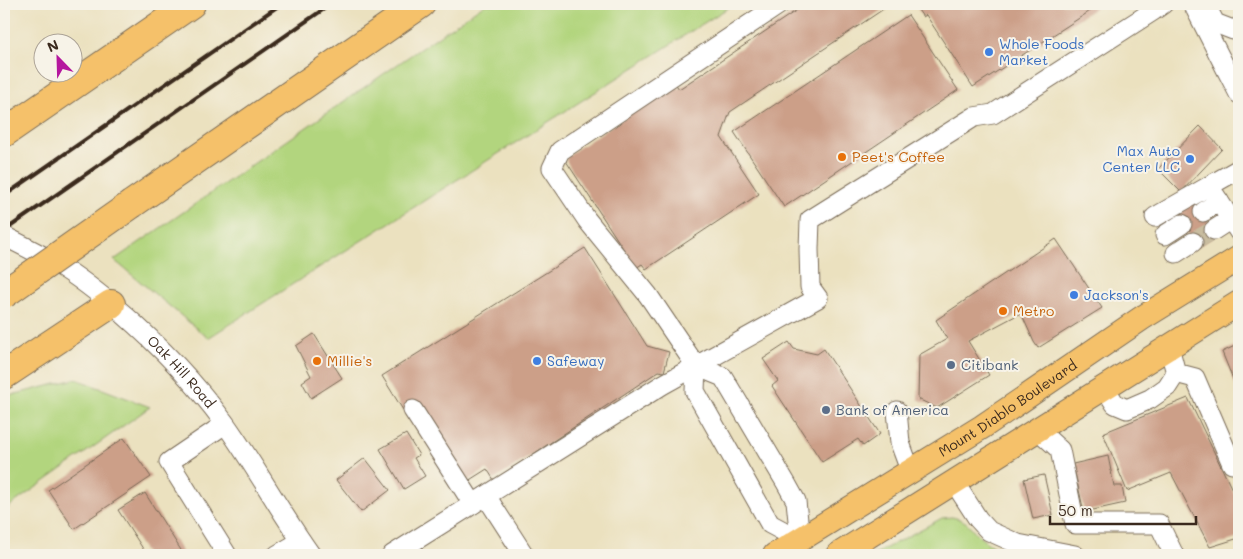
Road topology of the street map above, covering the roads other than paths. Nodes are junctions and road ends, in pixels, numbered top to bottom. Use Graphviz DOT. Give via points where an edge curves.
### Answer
graph roads {
  1 [pos="160,4"];
  2 [pos="191,4"];
  3 [pos="421,4"];
  4 [pos="780,4"];
  5 [pos="1163,4"];
  6 [pos="1193,4"];
  7 [pos="1203,4"];
  8 [pos="1218,4"];
  9 [pos="1139,10"];
  10 [pos="1237,33"];
  11 [pos="1239,94"];
  12 [pos="4,133"];
  13 [pos="1239,169"];
  14 [pos="1209,186"];
  15 [pos="1220,201"];
  16 [pos="1203,212"];
  17 [pos="1155,217"];
  18 [pos="1182,224"];
  19 [pos="1235,226"];
  20 [pos="1214,230"];
  21 [pos="1166,234"];
  22 [pos="4,236"];
  23 [pos="1194,242"];
  24 [pos="1176,253"];
  25 [pos="1239,258"];
  26 [pos="4,294"];
  27 [pos="1239,303"];
  28 [pos="111,304"];
  29 [pos="1169,347"];
  30 [pos="696,366"];
  31 [pos="1176,373"];
  32 [pos="4,375"];
  33 [pos="1105,388"];
  34 [pos="413,410"];
  35 [pos="897,411"];
  36 [pos="225,424"];
  37 [pos="1038,430"];
  38 [pos="1232,464"];
  39 [pos="910,470"];
  40 [pos="954,482"];
  41 [pos="480,500"];
  42 [pos="805,547"];
  43 [pos="306,548"];
  44 [pos="1016,550"];
  45 [pos="227,555"];
  46 [pos="277,555"];
  47 [pos="392,555"];
  48 [pos="524,555"];
  49 [pos="775,555"];
  50 [pos="838,555"];
  51 [pos="1070,555"];
  52 [pos="1174,555"];
  1 -- 12 [label="highway"];
  2 -- 12 [label="highway"];
  3 -- 26 [label="highway, bridge"];
  4 -- 30 [label="street" via="560,151 552,168 587,220 648,294"];
  5 -- 9 [label="street"];
  6 -- 11 [label="street"];
  7 -- 10 [label="street" via="1215,23"];
  8 -- 10 [label="street"];
  9 -- 30 [label="street" via="993,114 974,117 810,220 810,287 818,298"];
  13 -- 14 [label="street"];
  14 -- 15 [label="street"];
  14 -- 17 [label="street"];
  15 -- 16 [label="street"];
  15 -- 19 [label="street"];
  18 -- 21 [label="street"];
  19 -- 20 [label="street"];
  22 -- 28 [label="street, Oak Hill Road" via="58,265"];
  23 -- 24 [label="street"];
  25 -- 39 [label="main road, Mount Diablo Boulevard" via="1142,318 982,427"];
  27 -- 29 [label="main road"];
  28 -- 32 [label="highway"];
  28 -- 36 [label="street, Oak Hill Road" via="174,361"];
  29 -- 31 [label="street"];
  29 -- 33 [label="main road"];
  30 -- 41 [label="street"];
  30 -- 42 [label="street" via="722,377 786,483 796,501"];
  30 -- 42 [label="street" via="694,391 770,524"];
  31 -- 33 [label="street" via="1167,387 1150,400 1127,408 1115,404"];
  31 -- 38 [label="street" via="1195,378"];
  33 -- 37 [label="main road"];
  34 -- 41 [label="street"];
  35 -- 39 [label="street" via="900,443"];
  36 -- 43 [label="street, Oak Hill Road"];
  36 -- 45 [label="street" via="169,462"];
  37 -- 40 [label="main road"];
  37 -- 52 [label="street" via="1060,450 1075,524 1159,524"];
  39 -- 42 [label="main road, Mount Diablo Boulevard"];
  40 -- 44 [label="street" via="989,532"];
  40 -- 50 [label="main road"];
  41 -- 47 [label="street"];
  41 -- 48 [label="street"];
  42 -- 49 [label="main road, Mount Diablo Boulevard"];
  43 -- 46 [label="street"];
  44 -- 51 [label="street"];
}
